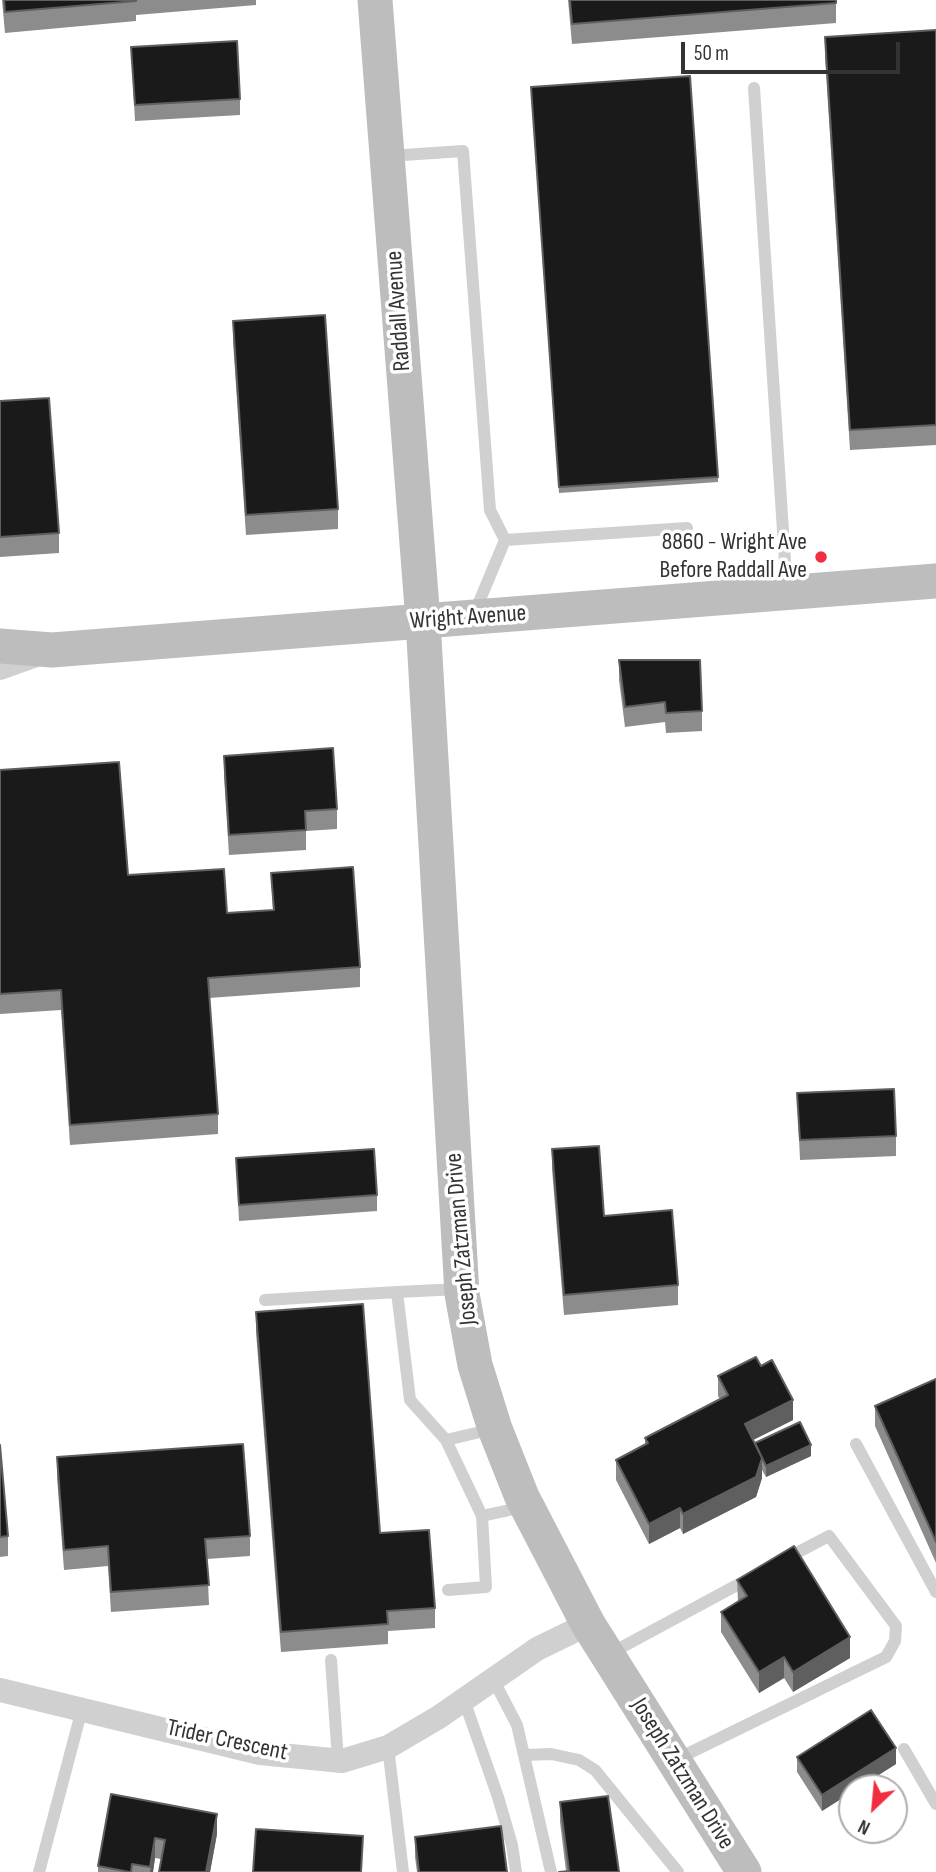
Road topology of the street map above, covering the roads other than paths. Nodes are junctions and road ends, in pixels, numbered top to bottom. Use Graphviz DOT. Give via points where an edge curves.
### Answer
graph roads {
  1 [pos="378,2"];
  2 [pos="754,88"];
  3 [pos="387,156"];
  4 [pos="687,528"];
  5 [pos="505,540"];
  6 [pos="936,582"];
  7 [pos="787,592"];
  8 [pos="472,617"];
  9 [pos="423,621"];
  10 [pos="0,646"];
  11 [pos="52,650"];
  12 [pos="0,667"];
  13 [pos="462,1289"];
  14 [pos="397,1292"];
  15 [pos="265,1300"];
  16 [pos="495,1429"];
  17 [pos="446,1440"];
  18 [pos="856,1444"];
  19 [pos="527,1506"];
  20 [pos="482,1516"];
  21 [pos="449,1590"];
  22 [pos="936,1592"];
  23 [pos="588,1624"];
  24 [pos="607,1655"];
  25 [pos="331,1660"];
  26 [pos="494,1679"];
  27 [pos="0,1690"];
  28 [pos="464,1700"];
  29 [pos="82,1709"];
  30 [pos="388,1747"];
  31 [pos="904,1749"];
  32 [pos="524,1755"];
  33 [pos="338,1760"];
  34 [pos="674,1761"];
  35 [pos="936,1804"];
  36 [pos="39,1872"];
  37 [pos="403,1872"];
  38 [pos="516,1872"];
  39 [pos="551,1872"];
  40 [pos="678,1872"];
  41 [pos="744,1872"];
  1 -- 3 [label="street, Raddall Avenue"];
  2 -- 7 [label="lane"];
  3 -- 5 [label="lane" via="463,151 490,510"];
  3 -- 9 [label="street, Raddall Avenue"];
  4 -- 5 [label="lane"];
  5 -- 8 [label="lane"];
  6 -- 7 [label="street, Wright Avenue"];
  7 -- 8 [label="street, Wright Avenue"];
  8 -- 9 [label="street, Wright Avenue"];
  9 -- 11 [label="street, Wright Avenue"];
  9 -- 13 [label="street, Joseph Zatzman Drive"];
  10 -- 11 [label="street, Wright Avenue"];
  11 -- 12 [label="street"];
  13 -- 14 [label="lane"];
  13 -- 16 [label="street, Joseph Zatzman Drive" via="475,1364"];
  14 -- 15 [label="lane"];
  14 -- 17 [label="lane" via="410,1400"];
  16 -- 17 [label="lane"];
  16 -- 19 [label="street, Joseph Zatzman Drive"];
  17 -- 20 [label="lane"];
  18 -- 22 [label="lane"];
  19 -- 20 [label="lane"];
  19 -- 23 [label="street, Joseph Zatzman Drive"];
  20 -- 21 [label="lane" via="486,1587"];
  23 -- 24 [label="street, Joseph Zatzman Drive"];
  23 -- 26 [label="street, Trider Crescent" via="537,1649"];
  24 -- 34 [label="street, Joseph Zatzman Drive"];
  24 -- 34 [label="lane" via="829,1535 896,1626 887,1657"];
  25 -- 33 [label="lane"];
  26 -- 28 [label="street, Trider Crescent"];
  26 -- 32 [label="lane" via="517,1725"];
  27 -- 29 [label="street, Trider Crescent"];
  28 -- 30 [label="street, Trider Crescent"];
  28 -- 38 [label="lane" via="498,1797"];
  29 -- 33 [label="street, Trider Crescent" via="260,1753"];
  29 -- 36 [label="lane"];
  30 -- 33 [label="street, Trider Crescent"];
  30 -- 37 [label="lane"];
  31 -- 35 [label="lane"];
  32 -- 39 [label="lane"];
  32 -- 40 [label="lane" via="551,1754 579,1760 595,1770"];
  34 -- 41 [label="street, Joseph Zatzman Drive"];
}
